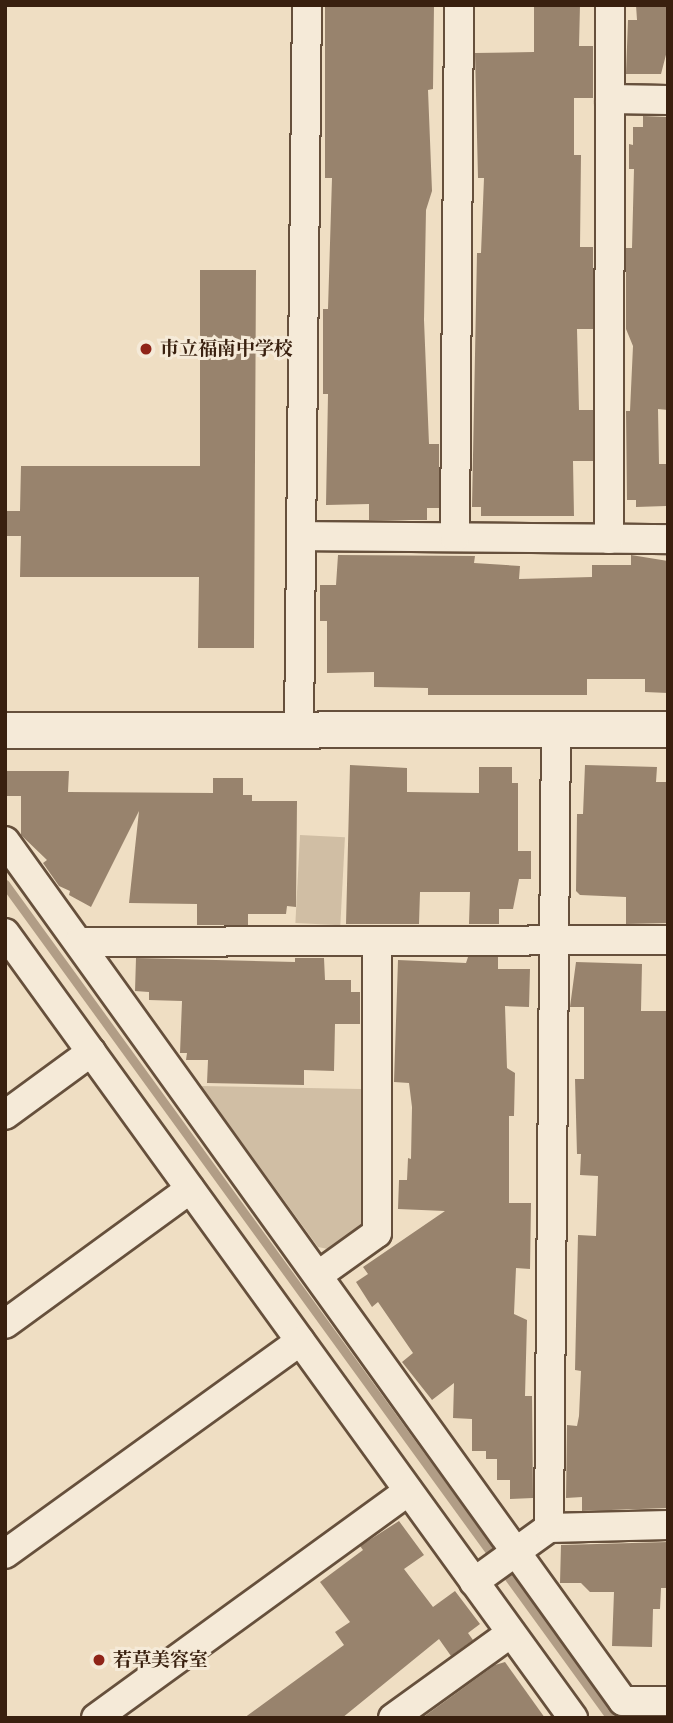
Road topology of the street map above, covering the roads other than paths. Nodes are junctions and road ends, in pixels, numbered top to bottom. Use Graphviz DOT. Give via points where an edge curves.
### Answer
graph roads {
  1 [pos="307,5"];
  2 [pos="460,5"];
  3 [pos="610,5"];
  4 [pos="610,99"];
  5 [pos="668,100"];
  6 [pos="304,537"];
  7 [pos="455,537"];
  8 [pos="609,539"];
  9 [pos="668,539"];
  10 [pos="299,728"];
  11 [pos="556,729"];
  12 [pos="668,729"];
  13 [pos="5,730"];
  14 [pos="5,841"];
  15 [pos="5,933"];
  16 [pos="552,939"];
  17 [pos="668,940"];
  18 [pos="79,943"];
  19 [pos="377,943"];
  20 [pos="91,1052"];
  21 [pos="5,1115"];
  22 [pos="190,1189"];
  23 [pos="320,1274"];
  24 [pos="5,1324"];
  25 [pos="300,1341"];
  26 [pos="408,1491"];
  27 [pos="668,1525"];
  28 [pos="549,1528"];
  29 [pos="5,1553"];
  30 [pos="497,1566"];
  31 [pos="511,1633"];
  32 [pos="668,1701"];
  33 [pos="96,1718"];
  34 [pos="393,1718"];
  35 [pos="573,1718"];
  1 -- 6 [label="street"];
  2 -- 7 [label="street"];
  3 -- 4 [label="street"];
  4 -- 5 [label="street"];
  4 -- 8 [label="street"];
  6 -- 7 [label="street"];
  6 -- 10 [label="street"];
  7 -- 8 [label="street"];
  8 -- 9 [label="street"];
  10 -- 11 [label="street"];
  10 -- 13 [label="street"];
  11 -- 12 [label="street"];
  11 -- 16 [label="street"];
  14 -- 18 [label="street"];
  15 -- 20 [label="street"];
  16 -- 17 [label="street"];
  16 -- 19 [label="street"];
  16 -- 28 [label="street"];
  18 -- 19 [label="street"];
  18 -- 23 [label="street"];
  19 -- 23 [label="street" via="377,1233"];
  20 -- 21 [label="street"];
  20 -- 22 [label="street"];
  22 -- 24 [label="street"];
  22 -- 25 [label="street"];
  23 -- 30 [label="street"];
  25 -- 26 [label="street"];
  25 -- 29 [label="street"];
  26 -- 30 [label="street"];
  26 -- 33 [label="street"];
  27 -- 28 [label="street"];
  28 -- 30 [label="street"];
  30 -- 31 [label="street"];
  30 -- 32 [label="street" via="623,1701"];
  31 -- 34 [label="street"];
  31 -- 35 [label="street"];
}
